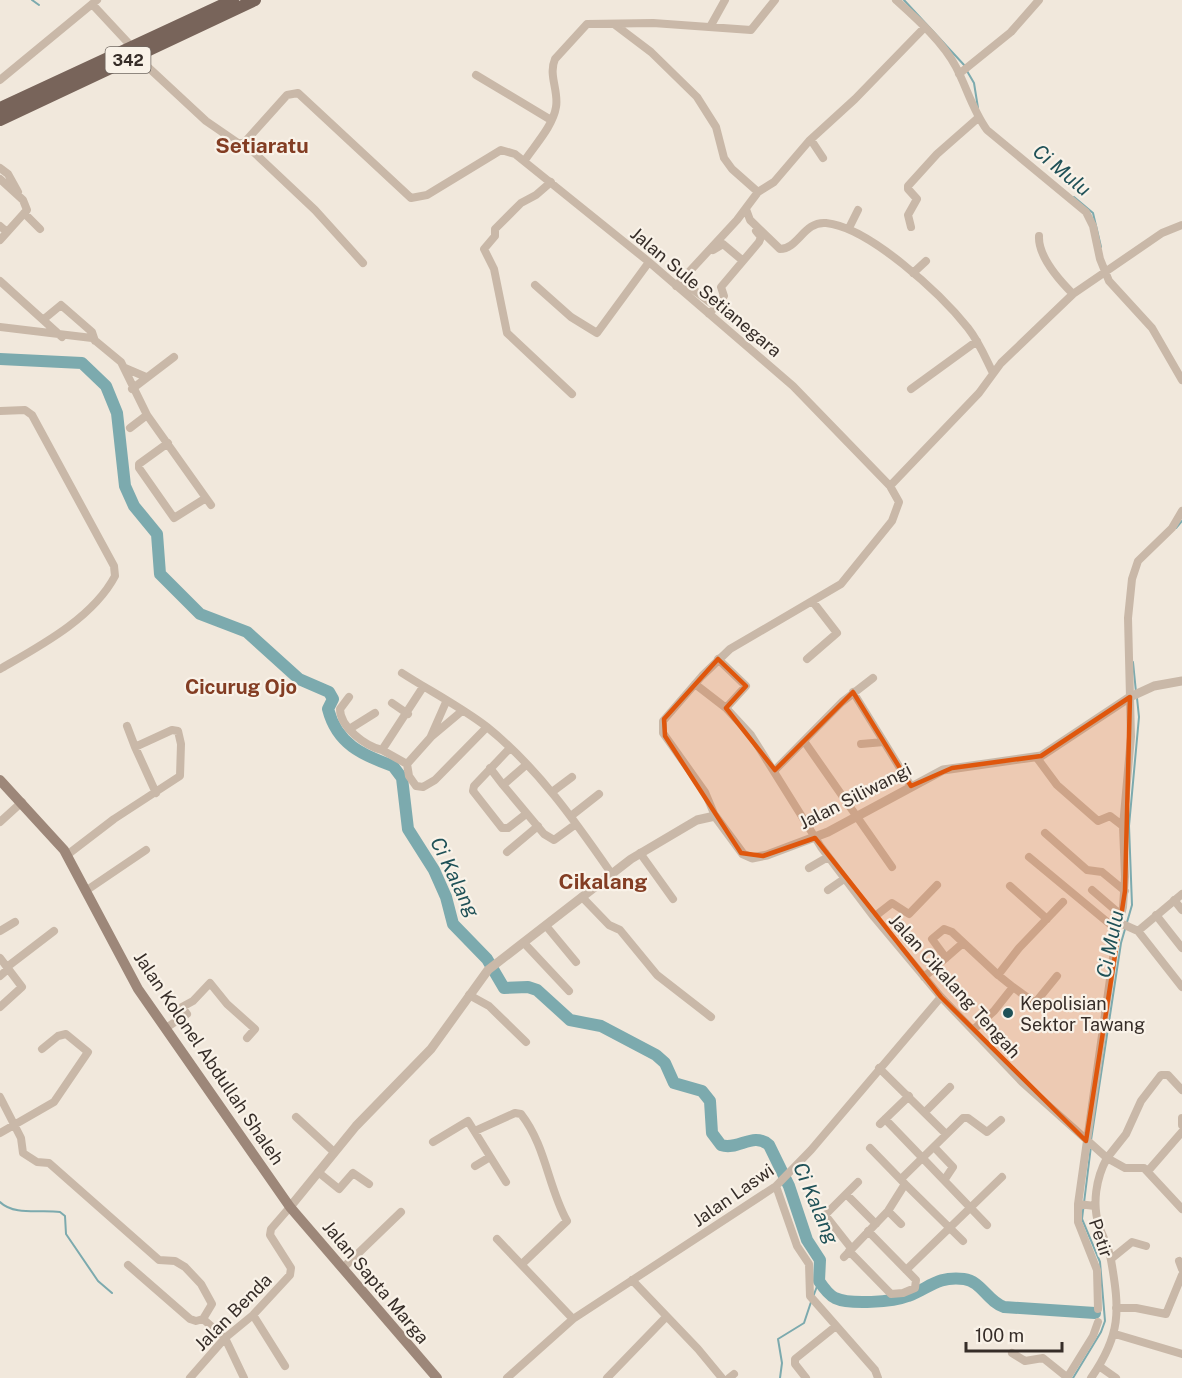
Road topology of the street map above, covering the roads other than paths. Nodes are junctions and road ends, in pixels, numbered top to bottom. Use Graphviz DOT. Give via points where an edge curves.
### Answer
graph roads {
  1 [pos="232,0"];
  2 [pos="255,0"];
  3 [pos="725,0"];
  4 [pos="775,0"];
  5 [pos="896,0"];
  6 [pos="1039,0"];
  7 [pos="94,2"];
  8 [pos="203,17"];
  9 [pos="614,24"];
  10 [pos="710,27"];
  11 [pos="925,27"];
  12 [pos="134,52"];
  13 [pos="965,70"];
  14 [pos="476,75"];
  15 [pos="0,80"];
  16 [pos="66,82"];
  17 [pos="0,108"];
  18 [pos="978,118"];
  19 [pos="0,120"];
  20 [pos="551,120"];
  21 [pos="811,140"];
  22 [pos="244,143"];
  23 [pos="823,158"];
  24 [pos="525,160"];
  25 [pos="0,168"];
  26 [pos="0,179"];
  27 [pos="551,182"];
  28 [pos="758,192"];
  29 [pos="21,198"];
  30 [pos="746,209"];
  31 [pos="858,210"];
  32 [pos="24,213"];
  33 [pos="746,222"];
  34 [pos="1182,225"];
  35 [pos="0,226"];
  36 [pos="911,227"];
  37 [pos="849,228"];
  38 [pos="40,229"];
  39 [pos="7,232"];
  40 [pos="1039,236"];
  41 [pos="0,240"];
  42 [pos="742,260"];
  43 [pos="926,261"];
  44 [pos="649,262"];
  45 [pos="363,263"];
  46 [pos="697,268"];
  47 [pos="1107,271"];
  48 [pos="914,273"];
  49 [pos="0,281"];
  50 [pos="679,284"];
  51 [pos="535,285"];
  52 [pos="1073,294"];
  53 [pos="715,306"];
  54 [pos="709,314"];
  55 [pos="44,319"];
  56 [pos="0,327"];
  57 [pos="62,336"];
  58 [pos="95,341"];
  59 [pos="977,341"];
  60 [pos="174,357"];
  61 [pos="125,368"];
  62 [pos="993,373"];
  63 [pos="146,377"];
  64 [pos="1182,380"];
  65 [pos="911,388"];
  66 [pos="132,389"];
  67 [pos="572,394"];
  68 [pos="0,411"];
  69 [pos="147,415"];
  70 [pos="130,428"];
  71 [pos="168,443"];
  72 [pos="890,486"];
  73 [pos="1181,516"];
  74 [pos="813,602"];
  75 [pos="718,659"];
  76 [pos="807,659"];
  77 [pos="0,669"];
  78 [pos="402,673"];
  79 [pos="873,678"];
  80 [pos="1182,681"];
  81 [pos="695,684"];
  82 [pos="423,687"];
  83 [pos="853,692"];
  84 [pos="349,697"];
  85 [pos="1130,697"];
  86 [pos="446,702"];
  87 [pos="392,703"];
  88 [pos="726,708"];
  89 [pos="462,711"];
  90 [pos="375,713"];
  91 [pos="408,714"];
  92 [pos="127,726"];
  93 [pos="487,727"];
  94 [pos="351,729"];
  95 [pos="431,737"];
  96 [pos="804,741"];
  97 [pos="884,742"];
  98 [pos="861,744"];
  99 [pos="135,747"];
  100 [pos="510,747"];
  101 [pos="382,750"];
  102 [pos="1037,758"];
  103 [pos="408,764"];
  104 [pos="526,765"];
  105 [pos="490,768"];
  106 [pos="774,771"];
  107 [pos="572,777"];
  108 [pos="0,780"];
  109 [pos="503,784"];
  110 [pos="911,786"];
  111 [pos="552,792"];
  112 [pos="156,793"];
  113 [pos="599,794"];
  114 [pos="22,802"];
  115 [pos="526,814"];
  116 [pos="571,816"];
  117 [pos="714,816"];
  118 [pos="858,817"];
  119 [pos="0,822"];
  120 [pos="576,824"];
  121 [pos="538,826"];
  122 [pos="1123,826"];
  123 [pos="1045,833"];
  124 [pos="814,838"];
  125 [pos="146,850"];
  126 [pos="507,852"];
  127 [pos="640,853"];
  128 [pos="67,855"];
  129 [pos="828,857"];
  130 [pos="1029,857"];
  131 [pos="892,867"];
  132 [pos="809,868"];
  133 [pos="611,873"];
  134 [pos="844,879"];
  135 [pos="937,885"];
  136 [pos="1010,886"];
  137 [pos="87,890"];
  138 [pos="828,890"];
  139 [pos="1092,890"];
  140 [pos="1125,891"];
  141 [pos="1182,894"];
  142 [pos="582,897"];
  143 [pos="673,899"];
  144 [pos="1174,900"];
  145 [pos="1063,902"];
  146 [pos="1182,910"];
  147 [pos="1156,915"];
  148 [pos="874,917"];
  149 [pos="1047,919"];
  150 [pos="15,922"];
  151 [pos="1119,922"];
  152 [pos="547,927"];
  153 [pos="1135,929"];
  154 [pos="0,931"];
  155 [pos="54,931"];
  156 [pos="525,943"];
  157 [pos="963,943"];
  158 [pos="1182,948"];
  159 [pos="0,958"];
  160 [pos="946,958"];
  161 [pos="576,962"];
  162 [pos="8,968"];
  163 [pos="998,975"];
  164 [pos="0,976"];
  165 [pos="1057,976"];
  166 [pos="924,977"];
  167 [pos="1182,985"];
  168 [pos="1013,987"];
  169 [pos="569,991"];
  170 [pos="469,995"];
  171 [pos="941,997"];
  172 [pos="0,1007"];
  173 [pos="711,1017"];
  174 [pos="166,1028"];
  175 [pos="973,1030"];
  176 [pos="247,1038"];
  177 [pos="526,1042"];
  178 [pos="42,1048"];
  179 [pos="879,1068"];
  180 [pos="950,1087"];
  181 [pos="1182,1090"];
  182 [pos="909,1095"];
  183 [pos="0,1097"];
  184 [pos="926,1111"];
  185 [pos="296,1117"];
  186 [pos="1182,1118"];
  187 [pos="1001,1120"];
  188 [pos="1182,1125"];
  189 [pos="15,1126"];
  190 [pos="475,1131"];
  191 [pos="1182,1132"];
  192 [pos="0,1134"];
  193 [pos="946,1134"];
  194 [pos="1087,1141"];
  195 [pos="433,1142"];
  196 [pos="934,1147"];
  197 [pos="870,1148"];
  198 [pos="334,1152"];
  199 [pos="490,1157"];
  200 [pos="922,1157"];
  201 [pos="1107,1158"];
  202 [pos="475,1166"];
  203 [pos="1148,1171"];
  204 [pos="318,1172"];
  205 [pos="1002,1178"];
  206 [pos="945,1179"];
  207 [pos="903,1181"];
  208 [pos="506,1182"];
  209 [pos="858,1182"];
  210 [pos="369,1184"];
  211 [pos="778,1184"];
  212 [pos="846,1194"];
  213 [pos="1081,1205"];
  214 [pos="970,1206"];
  215 [pos="1095,1206"];
  216 [pos="291,1207"];
  217 [pos="1182,1209"];
  218 [pos="888,1211"];
  219 [pos="401,1212"];
  220 [pos="876,1224"];
  221 [pos="901,1224"];
  222 [pos="987,1225"];
  223 [pos="949,1228"];
  224 [pos="868,1231"];
  225 [pos="497,1239"];
  226 [pos="963,1241"];
  227 [pos="1146,1246"];
  228 [pos="848,1252"];
  229 [pos="1111,1259"];
  230 [pos="522,1264"];
  231 [pos="128,1265"];
  232 [pos="344,1268"];
  233 [pos="906,1270"];
  234 [pos="1182,1275"];
  235 [pos="632,1280"];
  236 [pos="1096,1310"];
  237 [pos="1116,1310"];
  238 [pos="253,1315"];
  239 [pos="666,1317"];
  240 [pos="203,1319"];
  241 [pos="573,1319"];
  242 [pos="1098,1322"];
  243 [pos="836,1326"];
  244 [pos="1115,1334"];
  245 [pos="225,1338"];
  246 [pos="1012,1353"];
  247 [pos="1182,1354"];
  248 [pos="285,1366"];
  249 [pos="1100,1366"];
  250 [pos="190,1378"];
  251 [pos="244,1378"];
  252 [pos="437,1378"];
  253 [pos="507,1378"];
  254 [pos="607,1378"];
  255 [pos="722,1378"];
  256 [pos="806,1378"];
  257 [pos="878,1378"];
  258 [pos="1068,1378"];
  259 [pos="1091,1378"];
  260 [pos="1116,1378"];
  1 -- 8 [label="main road, 342"];
  2 -- 8 [label="main road, 342"];
  3 -- 10 [label="street"];
  4 -- 10 [label="street" via="753,30"];
  5 -- 11 [label="street"];
  6 -- 13 [label="street" via="1011,32"];
  7 -- 12 [label="street"];
  7 -- 15 [label="street"];
  8 -- 12 [label="main road, 342"];
  9 -- 10 [label="street"];
  9 -- 20 [label="street" via="587,24 555,59 552,66 556,106"];
  9 -- 28 [label="street" via="651,52 697,97 716,127 724,158"];
  11 -- 13 [label="street"];
  11 -- 21 [label="street"];
  12 -- 16 [label="main road, 342"];
  12 -- 22 [label="street" via="224,136 234,143"];
  13 -- 18 [label="street"];
  14 -- 20 [label="street"];
  16 -- 17 [label="main road, 342"];
  16 -- 19 [label="main road, 342"];
  18 -- 36 [label="street" via="908,186 917,199 908,214"];
  18 -- 47 [label="street" via="1000,144 1086,212"];
  20 -- 24 [label="street"];
  21 -- 23 [label="street"];
  21 -- 28 [label="street" via="774,182"];
  22 -- 24 [label="street, Jalan Sule Setianegara" via="285,96 295,92 411,198 427,195 501,150"];
  22 -- 45 [label="street" via="315,210"];
  24 -- 27 [label="street, Jalan Sule Setianegara"];
  25 -- 29 [label="street" via="8,174"];
  26 -- 29 [label="street"];
  27 -- 44 [label="street, Jalan Sule Setianegara"];
  27 -- 67 [label="street" via="502,219 484,249 494,269 507,333"];
  28 -- 30 [label="street"];
  29 -- 32 [label="street" via="27,208"];
  30 -- 37 [label="street" via="750,220 780,249 789,247 811,225 825,223"];
  30 -- 50 [label="street"];
  31 -- 37 [label="street"];
  32 -- 38 [label="street"];
  32 -- 39 [label="street"];
  33 -- 42 [label="street" via="761,237"];
  34 -- 47 [label="street" via="1162,233"];
  35 -- 39 [label="street"];
  37 -- 48 [label="street"];
  39 -- 41 [label="street"];
  40 -- 52 [label="street" via="1041,249 1057,278"];
  42 -- 46 [label="street" via="720,244"];
  42 -- 53 [label="street" via="721,287 724,295"];
  43 -- 48 [label="street"];
  44 -- 50 [label="street, Jalan Sule Setianegara"];
  44 -- 51 [label="street" via="598,333 571,317"];
  47 -- 52 [label="street"];
  47 -- 64 [label="street" via="1116,292 1152,328"];
  48 -- 59 [label="street"];
  49 -- 55 [label="street"];
  50 -- 53 [label="street"];
  50 -- 54 [label="street, Jalan Sule Setianegara"];
  52 -- 62 [label="street"];
  53 -- 54 [label="street"];
  54 -- 72 [label="street, Jalan Sule Setianegara" via="808,399"];
  55 -- 57 [label="street"];
  55 -- 58 [label="street" via="61,305 91,331"];
  56 -- 57 [label="street"];
  57 -- 58 [label="street"];
  58 -- 61 [label="street"];
  59 -- 62 [label="street"];
  59 -- 65 [label="street"];
  60 -- 63 [label="street"];
  61 -- 63 [label="street"];
  61 -- 66 [label="street"];
  62 -- 72 [label="street" via="979,393"];
  63 -- 66 [label="street"];
  66 -- 69 [label="street"];
  68 -- 77 [label="street" via="25,410 32,415 114,566 114,579 69,626"];
  69 -- 70 [label="street"];
  69 -- 71 [label="street"];
  71 -- 71 [label="street" via="209,502 174,519 139,468 139,464"];
  72 -- 74 [label="street" via="899,502 892,521 841,584"];
  73 -- 85 [label="street, Petir" via="1138,561 1132,579 1128,618"];
  74 -- 75 [label="street"];
  74 -- 76 [label="street" via="837,633"];
  75 -- 81 [label="street"];
  75 -- 88 [label="street" via="746,686"];
  78 -- 82 [label="street"];
  79 -- 83 [label="street"];
  80 -- 85 [label="street, Jalan Siliwangi"];
  81 -- 88 [label="street, Jalan Cikalang Tengah"];
  81 -- 117 [label="street" via="665,717 662,729 705,792"];
  82 -- 86 [label="street"];
  82 -- 91 [label="street"];
  83 -- 96 [label="street"];
  83 -- 97 [label="street"];
  84 -- 94 [label="street" via="340,713"];
  85 -- 102 [label="street, Jalan Siliwangi"];
  85 -- 122 [label="street, Petir" via="1131,737"];
  86 -- 89 [label="street"];
  86 -- 95 [label="street"];
  87 -- 91 [label="street"];
  88 -- 106 [label="street, Jalan Cikalang Tengah" via="751,735"];
  89 -- 93 [label="street"];
  89 -- 95 [label="street"];
  90 -- 94 [label="street"];
  91 -- 101 [label="street"];
  92 -- 99 [label="street"];
  93 -- 100 [label="street"];
  93 -- 103 [label="street" via="426,786 418,787 412,782"];
  94 -- 101 [label="street" via="365,745"];
  95 -- 103 [label="street"];
  96 -- 106 [label="street"];
  96 -- 118 [label="street"];
  97 -- 98 [label="street"];
  97 -- 110 [label="street"];
  99 -- 112 [label="street"];
  99 -- 112 [label="street" via="174,730 180,733 180,776"];
  100 -- 104 [label="street"];
  100 -- 105 [label="street"];
  101 -- 103 [label="street"];
  102 -- 110 [label="street, Jalan Siliwangi" via="952,768"];
  102 -- 122 [label="street" via="1057,785 1098,821 1110,816"];
  104 -- 109 [label="street"];
  104 -- 111 [label="street"];
  105 -- 109 [label="street"];
  105 -- 115 [label="street" via="473,788 474,795 502,828 510,827"];
  106 -- 124 [label="street, Jalan Cikalang Tengah"];
  107 -- 111 [label="street"];
  108 -- 114 [label="main road, Jalan Kolonel Abdullah Shaleh"];
  109 -- 115 [label="street"];
  110 -- 118 [label="street, Jalan Siliwangi"];
  111 -- 116 [label="street"];
  112 -- 128 [label="street" via="122,813"];
  113 -- 116 [label="street"];
  114 -- 119 [label="street"];
  114 -- 128 [label="main road, Jalan Kolonel Abdullah Shaleh"];
  115 -- 121 [label="street"];
  116 -- 120 [label="street"];
  117 -- 124 [label="street, Jalan Siliwangi" via="741,853 749,857 767,855"];
  117 -- 127 [label="street" via="698,820"];
  118 -- 124 [label="street, Jalan Siliwangi"];
  118 -- 131 [label="street"];
  120 -- 121 [label="street" via="554,840"];
  120 -- 133 [label="street"];
  121 -- 126 [label="street"];
  122 -- 140 [label="street, Petir"];
  123 -- 140 [label="street" via="1087,870 1102,872"];
  124 -- 129 [label="street, Jalan Cikalang Tengah"];
  125 -- 137 [label="street"];
  127 -- 133 [label="street"];
  127 -- 143 [label="street"];
  128 -- 137 [label="main road, Jalan Kolonel Abdullah Shaleh"];
  129 -- 132 [label="street"];
  129 -- 134 [label="street, Jalan Cikalang Tengah"];
  130 -- 151 [label="street"];
  133 -- 142 [label="street"];
  134 -- 138 [label="street"];
  134 -- 148 [label="street, Jalan Cikalang Tengah"];
  135 -- 148 [label="street" via="909,914 892,903"];
  136 -- 149 [label="street"];
  137 -- 174 [label="main road, Jalan Kolonel Abdullah Shaleh" via="131,977"];
  139 -- 151 [label="street"];
  140 -- 151 [label="street, Petir"];
  141 -- 144 [label="street"];
  142 -- 152 [label="street"];
  142 -- 173 [label="street" via="607,923 620,930 657,975"];
  144 -- 146 [label="street"];
  144 -- 147 [label="street"];
  145 -- 149 [label="street"];
  147 -- 153 [label="street"];
  147 -- 158 [label="street"];
  148 -- 166 [label="street, Jalan Cikalang Tengah"];
  149 -- 163 [label="street"];
  150 -- 154 [label="street"];
  151 -- 153 [label="street"];
  151 -- 194 [label="street, Petir"];
  152 -- 156 [label="street"];
  152 -- 161 [label="street"];
  153 -- 167 [label="street"];
  155 -- 162 [label="street"];
  156 -- 169 [label="street"];
  156 -- 170 [label="street" via="489,969"];
  157 -- 160 [label="street"];
  157 -- 160 [label="street" via="948,929 937,933 933,942"];
  157 -- 163 [label="street"];
  159 -- 162 [label="street"];
  160 -- 166 [label="street"];
  162 -- 164 [label="street"];
  162 -- 172 [label="street" via="22,987"];
  163 -- 168 [label="street"];
  165 -- 168 [label="street" via="1035,1003"];
  166 -- 171 [label="street, Jalan Cikalang Tengah"];
  168 -- 175 [label="street"];
  170 -- 177 [label="street" via="489,1006"];
  170 -- 198 [label="street" via="426,1054"];
  171 -- 175 [label="street, Jalan Cikalang Tengah"];
  171 -- 179 [label="street, Jalan Laswi"];
  174 -- 176 [label="street" via="187,1014 182,1007 210,983 255,1029"];
  174 -- 216 [label="main road, Jalan Kolonel Abdullah Shaleh"];
  175 -- 194 [label="street, Jalan Cikalang Tengah" via="1022,1082"];
  178 -- 189 [label="street" via="66,1034 88,1052 60,1097"];
  179 -- 182 [label="street"];
  179 -- 211 [label="street, Jalan Laswi"];
  180 -- 184 [label="street"];
  181 -- 201 [label="street" via="1168,1075 1161,1075"];
  182 -- 184 [label="street"];
  182 -- 200 [label="street" via="883,1121"];
  183 -- 189 [label="street"];
  184 -- 193 [label="street"];
  185 -- 198 [label="street"];
  186 -- 188 [label="street"];
  187 -- 193 [label="street" via="987,1132 965,1117"];
  189 -- 192 [label="street"];
  189 -- 240 [label="street" via="23,1152 37,1162 49,1162 159,1260 178,1262 198,1279 212,1304"];
  190 -- 195 [label="street" via="465,1120"];
  190 -- 199 [label="street"];
  190 -- 230 [label="street" via="515,1113 521,1114 536,1139 567,1221"];
  191 -- 203 [label="street"];
  193 -- 196 [label="street"];
  194 -- 201 [label="street, Jalan Cikalang Tengah"];
  194 -- 213 [label="street, Petir"];
  196 -- 200 [label="street"];
  196 -- 206 [label="street" via="953,1167"];
  197 -- 207 [label="street"];
  198 -- 204 [label="street"];
  199 -- 202 [label="street"];
  199 -- 208 [label="street"];
  200 -- 206 [label="street"];
  200 -- 207 [label="street"];
  201 -- 203 [label="street" via="1125,1168"];
  201 -- 215 [label="street"];
  203 -- 217 [label="street"];
  204 -- 210 [label="street" via="339,1189 353,1173"];
  204 -- 216 [label="street"];
  205 -- 214 [label="street"];
  206 -- 214 [label="street"];
  207 -- 218 [label="street"];
  207 -- 223 [label="street"];
  209 -- 212 [label="street"];
  211 -- 235 [label="street, Jalan Laswi"];
  211 -- 243 [label="street" via="796,1246 809,1264 813,1299"];
  212 -- 220 [label="street"];
  212 -- 228 [label="street" via="825,1215"];
  213 -- 215 [label="street"];
  213 -- 236 [label="street, Petir" via="1078,1222 1097,1270"];
  214 -- 222 [label="street"];
  214 -- 223 [label="street"];
  215 -- 229 [label="street"];
  216 -- 232 [label="main road, Jalan Sapta Marga"];
  216 -- 238 [label="street, Jalan Benda" via="270,1235 291,1271"];
  218 -- 220 [label="street"];
  218 -- 221 [label="street"];
  219 -- 232 [label="street"];
  220 -- 224 [label="street"];
  223 -- 226 [label="street"];
  223 -- 233 [label="street"];
  224 -- 228 [label="street"];
  224 -- 233 [label="street"];
  225 -- 230 [label="street"];
  227 -- 229 [label="street" via="1132,1242"];
  228 -- 233 [label="street" via="891,1294 916,1287 917,1282"];
  229 -- 237 [label="street"];
  230 -- 241 [label="street"];
  231 -- 240 [label="street" via="190,1319"];
  232 -- 252 [label="main road, Jalan Sapta Marga"];
  234 -- 237 [label="street" via="1166,1314 1136,1308"];
  235 -- 239 [label="street"];
  235 -- 241 [label="street, Jalan Laswi"];
  237 -- 244 [label="street"];
  238 -- 245 [label="street, Jalan Benda"];
  238 -- 248 [label="street"];
  239 -- 254 [label="street"];
  239 -- 255 [label="street"];
  240 -- 245 [label="street"];
  241 -- 253 [label="street, Jalan Laswi"];
  242 -- 258 [label="street"];
  243 -- 256 [label="street" via="795,1359"];
  243 -- 257 [label="street"];
  244 -- 247 [label="street"];
  244 -- 249 [label="street"];
  245 -- 250 [label="street, Jalan Benda"];
  245 -- 251 [label="street"];
  246 -- 258 [label="street" via="1025,1361 1042,1358"];
  249 -- 259 [label="street"];
  249 -- 260 [label="street"];
}
